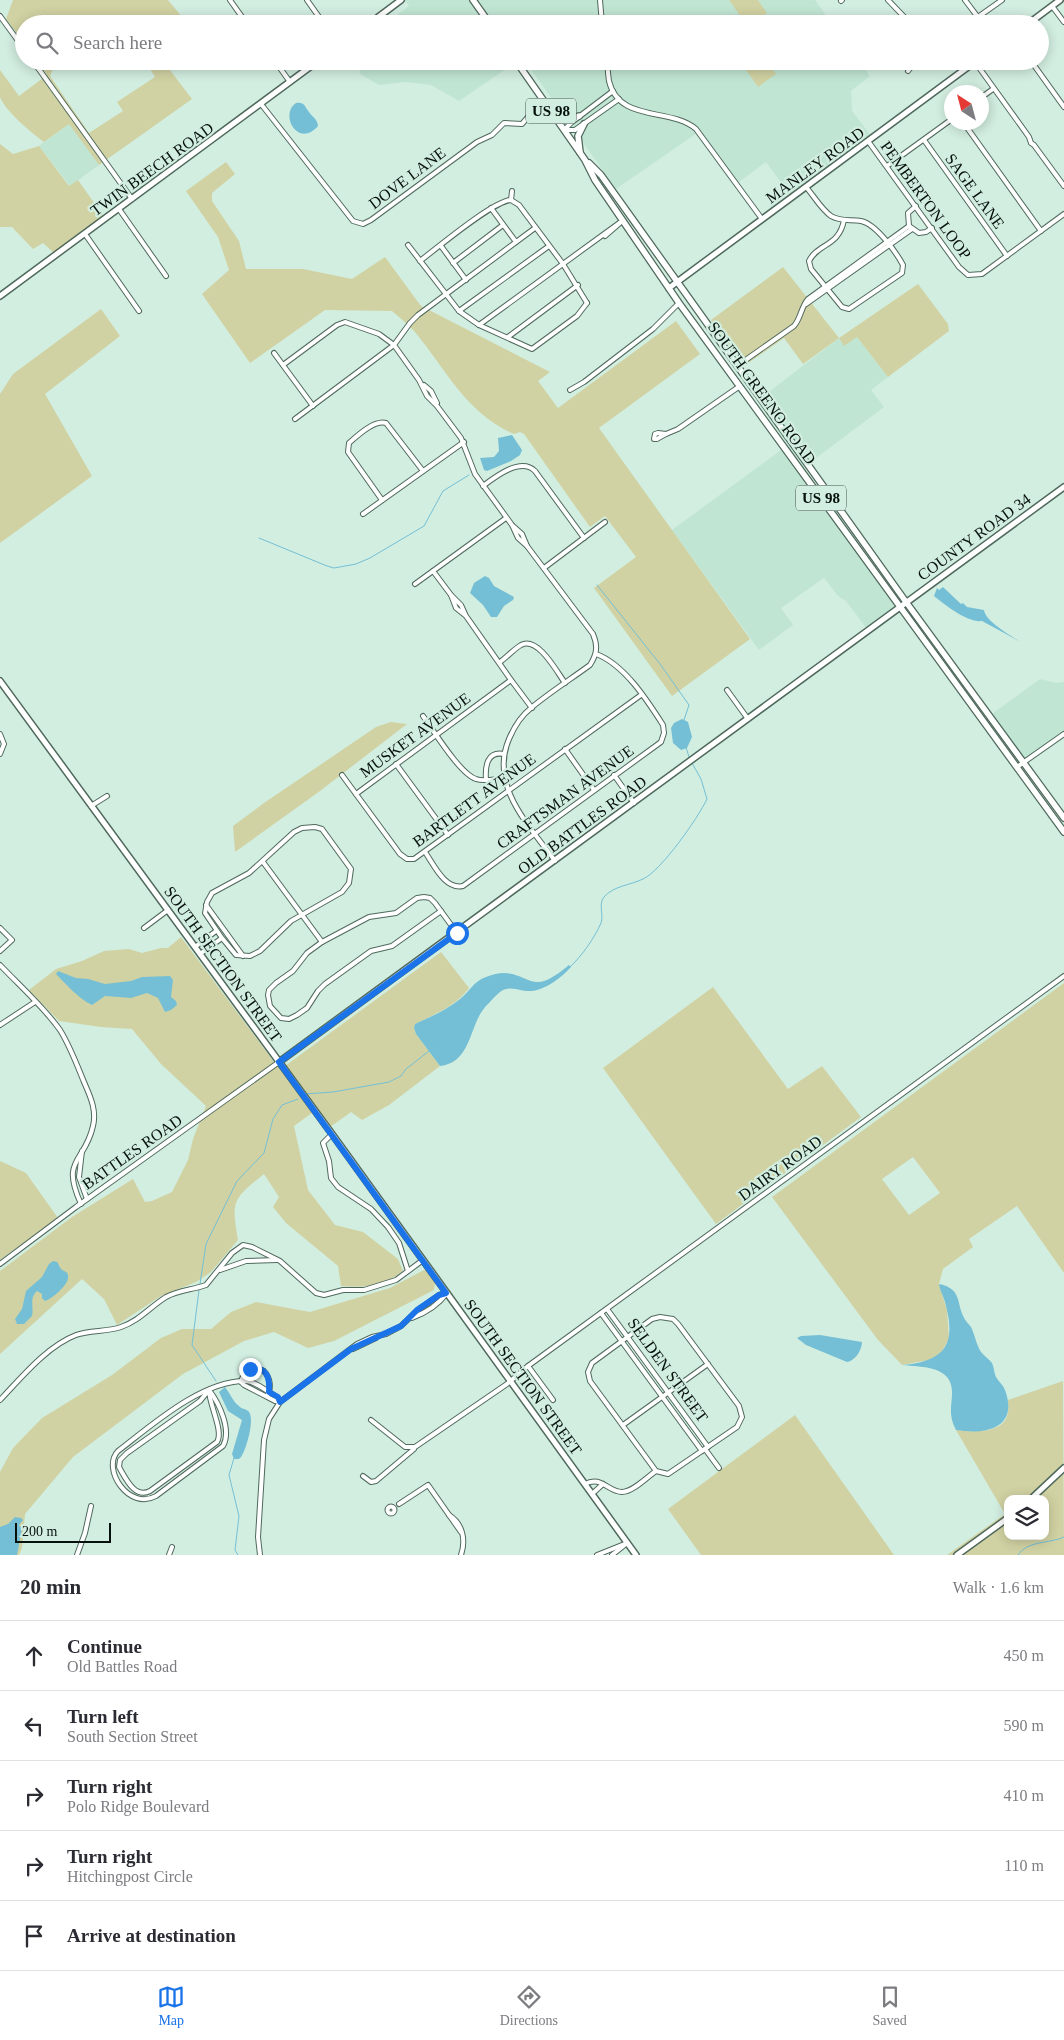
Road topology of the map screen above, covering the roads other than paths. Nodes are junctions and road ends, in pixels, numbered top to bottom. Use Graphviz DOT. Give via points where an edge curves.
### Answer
graph roads {
  1 [pos="230,0"];
  2 [pos="307,0"];
  3 [pos="401,0"];
  4 [pos="473,0"];
  5 [pos="600,0"];
  6 [pos="888,0"];
  7 [pos="965,0"];
  8 [pos="1002,0"];
  9 [pos="1060,0"];
  10 [pos="1052,6"];
  11 [pos="241,15"];
  12 [pos="318,15"];
  13 [pos="381,15"];
  14 [pos="484,15"];
  15 [pos="601,15"];
  16 [pos="902,15"];
  17 [pos="976,15"];
  18 [pos="981,15"];
  19 [pos="1040,15"];
  20 [pos="0,16"];
  21 [pos="1064,22"];
  22 [pos="15,37"];
  23 [pos="39,70"];
  24 [pos="281,70"];
  25 [pos="306,70"];
  26 [pos="522,70"];
  27 [pos="609,70"];
  28 [pos="964,70"];
  29 [pos="980,70"];
  30 [pos="1037,70"];
  31 [pos="290,82"];
  32 [pos="993,89"];
  33 [pos="613,91"];
  34 [pos="989,92"];
  35 [pos="543,99"];
  36 [pos="619,99"];
  37 [pos="262,104"];
  38 [pos="1064,107"];
  39 [pos="552,113"];
  40 [pos="579,116"];
  41 [pos="584,124"];
  42 [pos="944,125"];
  43 [pos="564,130"];
  44 [pos="969,130"];
  45 [pos="924,140"];
  46 [pos="868,141"];
  47 [pos="581,154"];
  48 [pos="585,160"];
  49 [pos="887,166"];
  50 [pos="1064,186"];
  51 [pos="806,187"];
  52 [pos="512,191"];
  53 [pos="132,199"];
  54 [pos="511,200"];
  55 [pos="916,206"];
  56 [pos="491,208"];
  57 [pos="119,209"];
  58 [pos="1064,214"];
  59 [pos="762,220"];
  60 [pos="844,220"];
  61 [pos="622,221"];
  62 [pos="503,225"];
  63 [pos="536,228"];
  64 [pos="910,228"];
  65 [pos="932,228"];
  66 [pos="1041,231"];
  67 [pos="84,234"];
  68 [pos="516,242"];
  69 [pos="887,244"];
  70 [pos="408,245"];
  71 [pos="440,246"];
  72 [pos="549,246"];
  73 [pos="1007,256"];
  74 [pos="420,261"];
  75 [pos="453,263"];
  76 [pos="563,264"];
  77 [pos="166,276"];
  78 [pos="466,280"];
  79 [pos="677,282"];
  80 [pos="578,285"];
  81 [pos="669,288"];
  82 [pos="826,288"];
  83 [pos="445,295"];
  84 [pos="0,296"];
  85 [pos="587,303"];
  86 [pos="679,303"];
  87 [pos="593,305"];
  88 [pos="140,311"];
  89 [pos="459,311"];
  90 [pos="479,325"];
  91 [pos="508,337"];
  92 [pos="394,345"];
  93 [pos="274,353"];
  94 [pos="283,365"];
  95 [pos="737,366"];
  96 [pos="740,386"];
  97 [pos="570,390"];
  98 [pos="313,406"];
  99 [pos="296,419"];
  100 [pos="666,434"];
  101 [pos="464,442"];
  102 [pos="800,453"];
  103 [pos="793,459"];
  104 [pos="422,471"];
  105 [pos="483,486"];
  106 [pos="1064,487"];
  107 [pos="382,500"];
  108 [pos="363,514"];
  109 [pos="506,518"];
  110 [pos="605,522"];
  111 [pos="584,538"];
  112 [pos="544,568"];
  113 [pos="433,571"];
  114 [pos="415,584"];
  115 [pos="906,602"];
  116 [pos="899,607"];
  117 [pos="596,654"];
  118 [pos="500,662"];
  119 [pos="0,680"];
  120 [pos="511,680"];
  121 [pos="565,683"];
  122 [pos="727,690"];
  123 [pos="641,695"];
  124 [pos="532,708"];
  125 [pos="423,716"];
  126 [pos="748,719"];
  127 [pos="0,734"];
  128 [pos="437,734"];
  129 [pos="1064,734"];
  130 [pos="565,750"];
  131 [pos="0,754"];
  132 [pos="504,754"];
  133 [pos="1024,763"];
  134 [pos="396,764"];
  135 [pos="1017,767"];
  136 [pos="342,775"];
  137 [pos="614,775"];
  138 [pos="504,778"];
  139 [pos="486,780"];
  140 [pos="594,790"];
  141 [pos="508,791"];
  142 [pos="356,794"];
  143 [pos="107,796"];
  144 [pos="634,803"];
  145 [pos="91,806"];
  146 [pos="1064,818"];
  147 [pos="1064,832"];
  148 [pos="535,833"];
  149 [pos="448,835"];
  150 [pos="425,852"];
  151 [pos="555,861"];
  152 [pos="263,862"];
  153 [pos="206,905"];
  154 [pos="168,910"];
  155 [pos="441,911"];
  156 [pos="302,914"];
  157 [pos="0,928"];
  158 [pos="144,928"];
  159 [pos="223,929"];
  160 [pos="217,932"];
  161 [pos="457,933"];
  162 [pos="222,938"];
  163 [pos="322,942"];
  164 [pos="195,947"];
  165 [pos="0,951"];
  166 [pos="200,954"];
  167 [pos="244,956"];
  168 [pos="0,965"];
  169 [pos="1064,976"];
  170 [pos="35,1002"];
  171 [pos="0,1025"];
  172 [pos="279,1062"];
  173 [pos="332,1134"];
  174 [pos="82,1150"];
  175 [pos="87,1199"];
  176 [pos="81,1204"];
  177 [pos="278,1260"];
  178 [pos="423,1260"];
  179 [pos="0,1264"];
  180 [pos="218,1271"];
  181 [pos="408,1271"];
  182 [pos="446,1293"];
  183 [pos="607,1309"];
  184 [pos="601,1313"];
  185 [pos="628,1337"];
  186 [pos="621,1341"];
  187 [pos="708,1364"];
  188 [pos="528,1366"];
  189 [pos="510,1380"];
  190 [pos="241,1382"];
  191 [pos="208,1390"];
  192 [pos="668,1392"];
  193 [pos="268,1394"];
  194 [pos="662,1396"];
  195 [pos="0,1400"];
  196 [pos="553,1400"];
  197 [pos="280,1402"];
  198 [pos="171,1413"];
  199 [pos="221,1414"];
  200 [pos="215,1418"];
  201 [pos="175,1419"];
  202 [pos="372,1420"];
  203 [pos="623,1425"];
  204 [pos="144,1432"];
  205 [pos="148,1438"];
  206 [pos="213,1446"];
  207 [pos="415,1447"];
  208 [pos="705,1449"];
  209 [pos="217,1452"];
  210 [pos="119,1468"];
  211 [pos="719,1468"];
  212 [pos="1064,1468"];
  213 [pos="112,1470"];
  214 [pos="656,1471"];
  215 [pos="176,1473"];
  216 [pos="364,1476"];
  217 [pos="180,1478"];
  218 [pos="127,1480"];
  219 [pos="121,1484"];
  220 [pos="585,1484"];
  221 [pos="603,1484"];
  222 [pos="143,1494"];
  223 [pos="592,1494"];
  224 [pos="1035,1495"];
  225 [pos="144,1500"];
  226 [pos="91,1506"];
  227 [pos="394,1508"];
  228 [pos="1004,1521"];
  229 [pos="627,1543"];
  230 [pos="172,1547"];
  231 [pos="77,1555"];
  232 [pos="169,1555"];
  233 [pos="260,1555"];
  234 [pos="461,1555"];
  235 [pos="597,1555"];
  236 [pos="612,1555"];
  237 [pos="636,1555"];
  238 [pos="957,1555"];
  1 -- 11 [label="street"];
  2 -- 12 [label="street"];
  3 -- 13 [label="street"];
  4 -- 14 [label="main road"];
  5 -- 15 [label="street"];
  6 -- 16 [label="street"];
  7 -- 17 [label="street"];
  8 -- 18 [label="street"];
  9 -- 10 [label="street"];
  10 -- 19 [label="street"];
  10 -- 21 [label="street"];
  20 -- 22 [label="street"];
  23 -- 53 [label="street"];
  24 -- 31 [label="street"];
  25 -- 31 [label="street, TWIN BEECH ROAD"];
  26 -- 35 [label="main road, SOUTH GREENO ROAD / US 98"];
  27 -- 33 [label="street"];
  28 -- 46 [label="street, MANLEY ROAD"];
  29 -- 32 [label="street"];
  30 -- 38 [label="street"];
  31 -- 37 [label="street, TWIN BEECH ROAD"];
  32 -- 34 [label="street"];
  32 -- 50 [label="street" via="1029,137 1034,139 1034,145"];
  33 -- 36 [label="street"];
  33 -- 40 [label="street"];
  35 -- 37 [label="street, DOVE LANE" via="522,124 504,123 492,135 363,224 353,221"];
  35 -- 39 [label="main road, SOUTH GREENO ROAD / US 98"];
  36 -- 41 [label="street"];
  36 -- 59 [label="street" via="638,112 660,114 693,126"];
  37 -- 53 [label="street, TWIN BEECH ROAD"];
  39 -- 40 [label="main road" via="573,118"];
  39 -- 43 [label="main road, SOUTH GREENO ROAD / US 98"];
  40 -- 43 [label="street"];
  41 -- 43 [label="street" via="575,130"];
  41 -- 47 [label="main road" via="578,136"];
  42 -- 45 [label="street"];
  43 -- 47 [label="main road, SOUTH GREENO ROAD / US 98"];
  44 -- 66 [label="street"];
  45 -- 49 [label="street"];
  45 -- 73 [label="street, SAGE LANE"];
  46 -- 49 [label="street, PEMBERTON LOOP"];
  46 -- 51 [label="street, MANLEY ROAD"];
  47 -- 48 [label="main road, SOUTH GREENO ROAD / US 98"];
  48 -- 61 [label="main road, SOUTH GREENO ROAD / US 98"];
  48 -- 79 [label="main road, SOUTH GREENO ROAD / US 98" via="601,175"];
  49 -- 55 [label="street, PEMBERTON LOOP"];
  51 -- 59 [label="street, MANLEY ROAD"];
  51 -- 60 [label="street" via="827,213"];
  52 -- 54 [label="street"];
  53 -- 57 [label="street, TWIN BEECH ROAD"];
  54 -- 56 [label="street" via="504,200"];
  54 -- 63 [label="street" via="519,205"];
  55 -- 64 [label="street" via="908,213"];
  55 -- 65 [label="street, PEMBERTON LOOP"];
  56 -- 62 [label="street"];
  56 -- 71 [label="street"];
  57 -- 67 [label="street, TWIN BEECH ROAD"];
  57 -- 77 [label="street"];
  58 -- 66 [label="street, PEMBERTON LOOP"];
  59 -- 79 [label="street, MANLEY ROAD"];
  60 -- 69 [label="street" via="871,225"];
  60 -- 82 [label="street" via="839,235 809,261 811,269"];
  61 -- 76 [label="street"];
  61 -- 81 [label="main road, SOUTH GREENO ROAD / US 98"];
  62 -- 68 [label="street"];
  62 -- 75 [label="street"];
  63 -- 68 [label="street"];
  63 -- 72 [label="street"];
  64 -- 65 [label="street" via="922,233"];
  64 -- 69 [label="street"];
  65 -- 73 [label="street, PEMBERTON LOOP" via="968,275 979,276"];
  66 -- 73 [label="street, PEMBERTON LOOP"];
  67 -- 84 [label="street, TWIN BEECH ROAD"];
  67 -- 88 [label="street"];
  68 -- 78 [label="street"];
  69 -- 82 [label="street"];
  69 -- 82 [label="street" via="903,265 899,275 849,309 842,308"];
  70 -- 74 [label="street"];
  71 -- 74 [label="street"];
  71 -- 75 [label="street"];
  72 -- 76 [label="street"];
  72 -- 89 [label="street"];
  74 -- 83 [label="street"];
  75 -- 78 [label="street"];
  76 -- 80 [label="street"];
  76 -- 90 [label="street"];
  78 -- 83 [label="street"];
  79 -- 81 [label="street, MANLEY ROAD"];
  79 -- 95 [label="main road, SOUTH GREENO ROAD / US 98"];
  80 -- 85 [label="street"];
  80 -- 91 [label="street"];
  81 -- 86 [label="main road, SOUTH GREENO ROAD / US 98"];
  82 -- 95 [label="street" via="809,303 803,304 796,324"];
  83 -- 89 [label="street"];
  83 -- 92 [label="street" via="414,319"];
  85 -- 87 [label="street"];
  85 -- 91 [label="street" via="577,316 532,349"];
  86 -- 96 [label="main road, SOUTH GREENO ROAD / US 98"];
  86 -- 97 [label="street" via="653,329"];
  89 -- 90 [label="street"];
  90 -- 91 [label="street"];
  92 -- 94 [label="street" via="379,334 345,322"];
  92 -- 98 [label="street"];
  92 -- 101 [label="street" via="431,391"];
  93 -- 94 [label="street"];
  94 -- 98 [label="street"];
  95 -- 102 [label="main road, SOUTH GREENO ROAD / US 98"];
  96 -- 100 [label="street"];
  96 -- 103 [label="main road, SOUTH GREENO ROAD / US 98"];
  98 -- 99 [label="street"];
  101 -- 104 [label="street"];
  101 -- 105 [label="street" via="475,474"];
  102 -- 103 [label="street"];
  102 -- 115 [label="main road, SOUTH GREENO ROAD / US 98"];
  103 -- 116 [label="main road, SOUTH GREENO ROAD / US 98"];
  104 -- 107 [label="street"];
  104 -- 107 [label="street" via="386,423 378,422 357,437 349,443 348,452"];
  105 -- 109 [label="street"];
  105 -- 111 [label="street" via="520,465 529,466"];
  106 -- 115 [label="street, COUNTY ROAD 34"];
  107 -- 108 [label="street"];
  109 -- 112 [label="street" via="522,533 527,546"];
  109 -- 113 [label="street"];
  110 -- 111 [label="street"];
  111 -- 112 [label="street"];
  112 -- 117 [label="street" via="593,634"];
  113 -- 114 [label="street"];
  113 -- 118 [label="street"];
  115 -- 116 [label="street, COUNTY ROAD 34"];
  115 -- 133 [label="main road, SOUTH GREENO ROAD / US 98"];
  116 -- 126 [label="street, OLD BATTLES ROAD"];
  116 -- 135 [label="main road, SOUTH GREENO ROAD / US 98"];
  117 -- 121 [label="street" via="590,665"];
  117 -- 123 [label="street, CRAFTSMAN AVENUE" via="611,661"];
  118 -- 120 [label="street"];
  118 -- 121 [label="street" via="522,644 534,644"];
  119 -- 145 [label="street, SOUTH SECTION STREET"];
  120 -- 124 [label="street"];
  120 -- 128 [label="street, MUSKET AVENUE"];
  121 -- 124 [label="street"];
  122 -- 126 [label="street"];
  123 -- 130 [label="street, BARTLETT AVENUE"];
  123 -- 137 [label="street, CRAFTSMAN AVENUE" via="661,723 664,737"];
  124 -- 132 [label="street" via="511,734"];
  125 -- 128 [label="street"];
  126 -- 144 [label="street, OLD BATTLES ROAD"];
  127 -- 131 [label="street" via="4,744"];
  128 -- 134 [label="street, MUSKET AVENUE"];
  128 -- 139 [label="street" via="462,770 478,780"];
  129 -- 133 [label="street"];
  130 -- 140 [label="street"];
  130 -- 141 [label="street, BARTLETT AVENUE"];
  132 -- 138 [label="street"];
  132 -- 139 [label="street" via="489,758 485,768"];
  133 -- 135 [label="street"];
  133 -- 146 [label="main road, SOUTH GREENO ROAD / US 98"];
  134 -- 142 [label="street, MUSKET AVENUE"];
  134 -- 149 [label="street"];
  135 -- 147 [label="main road, SOUTH GREENO ROAD / US 98"];
  136 -- 142 [label="street, BARTLETT AVENUE"];
  137 -- 140 [label="street, CRAFTSMAN AVENUE"];
  137 -- 144 [label="street"];
  138 -- 139 [label="street"];
  138 -- 141 [label="street"];
  140 -- 148 [label="street, CRAFTSMAN AVENUE"];
  141 -- 148 [label="street"];
  141 -- 149 [label="street, BARTLETT AVENUE"];
  142 -- 150 [label="street, BARTLETT AVENUE" via="400,854 411,859"];
  143 -- 145 [label="street"];
  144 -- 151 [label="street, OLD BATTLES ROAD"];
  145 -- 154 [label="street, SOUTH SECTION STREET"];
  148 -- 150 [label="street, CRAFTSMAN AVENUE" via="458,887 448,883"];
  148 -- 151 [label="street"];
  149 -- 150 [label="street, BARTLETT AVENUE"];
  151 -- 161 [label="street, OLD BATTLES ROAD"];
  152 -- 153 [label="street" via="246,875 216,889"];
  152 -- 156 [label="street"];
  152 -- 156 [label="street" via="302,828 318,828 329,838 349,866 351,877 342,892"];
  153 -- 159 [label="street"];
  153 -- 160 [label="street" via="205,913"];
  154 -- 158 [label="street"];
  154 -- 164 [label="street, SOUTH SECTION STREET"];
  155 -- 161 [label="street"];
  155 -- 163 [label="street" via="430,898 420,897 396,913 369,917"];
  155 -- 163 [label="street" via="392,946 371,951 325,984 307,1008 297,1015 281,1018 270,1006 269,990"];
  156 -- 163 [label="street"];
  156 -- 167 [label="street" via="260,951"];
  157 -- 165 [label="street" via="12,940"];
  159 -- 160 [label="street"];
  159 -- 167 [label="street"];
  160 -- 162 [label="street"];
  160 -- 164 [label="street"];
  161 -- 172 [label="street, OLD BATTLES ROAD"];
  162 -- 166 [label="street"];
  162 -- 167 [label="street" via="233,952"];
  164 -- 166 [label="street, SOUTH SECTION STREET"];
  166 -- 172 [label="street, SOUTH SECTION STREET"];
  168 -- 170 [label="street"];
  169 -- 183 [label="street, DAIRY ROAD"];
  170 -- 171 [label="street"];
  170 -- 174 [label="street" via="60,1031 93,1104 94,1125"];
  172 -- 173 [label="street, SOUTH SECTION STREET"];
  172 -- 175 [label="street, BATTLES ROAD"];
  173 -- 178 [label="street, SOUTH SECTION STREET"];
  173 -- 181 [label="street" via="323,1143 331,1178 388,1226 399,1243"];
  174 -- 175 [label="street" via="79,1177"];
  174 -- 176 [label="street" via="72,1179"];
  175 -- 176 [label="street, BATTLES ROAD"];
  176 -- 179 [label="street, BATTLES ROAD"];
  177 -- 180 [label="street" via="246,1261"];
  177 -- 180 [label="street" via="252,1246 243,1245"];
  177 -- 181 [label="street" via="316,1293 324,1295 343,1290 364,1290 396,1280"];
  178 -- 181 [label="street"];
  178 -- 182 [label="street, SOUTH SECTION STREET"];
  180 -- 195 [label="street" via="206,1285 166,1297 130,1324 85,1332 63,1341 28,1370"];
  182 -- 189 [label="street, SOUTH SECTION STREET"];
  182 -- 197 [label="street" via="417,1310 393,1331 351,1349"];
  183 -- 184 [label="street, DAIRY ROAD"];
  183 -- 185 [label="street, SELDEN STREET"];
  184 -- 186 [label="street, SELDEN STREET"];
  184 -- 188 [label="street, DAIRY ROAD"];
  185 -- 186 [label="street"];
  185 -- 187 [label="street" via="652,1319 667,1317 678,1324"];
  185 -- 192 [label="street, SELDEN STREET"];
  186 -- 194 [label="street, SELDEN STREET"];
  186 -- 203 [label="street" via="592,1363 588,1372 590,1381"];
  187 -- 192 [label="street"];
  187 -- 208 [label="street" via="739,1406 742,1417 737,1427"];
  188 -- 189 [label="street, DAIRY ROAD"];
  188 -- 196 [label="street"];
  189 -- 207 [label="street, DAIRY ROAD"];
  189 -- 220 [label="street, SOUTH SECTION STREET"];
  190 -- 191 [label="street" via="228,1382"];
  190 -- 193 [label="street"];
  190 -- 193 [label="street" via="248,1371 261,1369 269,1377"];
  191 -- 198 [label="street"];
  191 -- 199 [label="street"];
  191 -- 200 [label="street"];
  191 -- 201 [label="street" via="200,1401"];
  192 -- 194 [label="street"];
  192 -- 208 [label="street, SELDEN STREET"];
  193 -- 197 [label="street"];
  194 -- 203 [label="street"];
  194 -- 208 [label="street, SELDEN STREET"];
  197 -- 233 [label="street" via="265,1433 258,1538"];
  198 -- 201 [label="street"];
  198 -- 204 [label="street"];
  199 -- 200 [label="street"];
  199 -- 209 [label="street" via="227,1436"];
  200 -- 206 [label="street" via="220,1436"];
  201 -- 205 [label="street"];
  202 -- 207 [label="street" via="405,1447"];
  203 -- 214 [label="street"];
  204 -- 205 [label="street"];
  204 -- 213 [label="street" via="116,1453"];
  205 -- 210 [label="street" via="122,1457"];
  206 -- 209 [label="street"];
  206 -- 215 [label="street"];
  207 -- 216 [label="street, DAIRY ROAD" via="376,1481 370,1482"];
  208 -- 211 [label="street, SELDEN STREET"];
  208 -- 214 [label="street" via="673,1472 664,1474"];
  209 -- 217 [label="street"];
  210 -- 213 [label="street"];
  210 -- 218 [label="street"];
  212 -- 224 [label="street"];
  213 -- 219 [label="street"];
  214 -- 221 [label="street" via="626,1491 619,1492"];
  215 -- 217 [label="street"];
  215 -- 222 [label="street"];
  217 -- 225 [label="street" via="156,1496"];
  218 -- 219 [label="street"];
  218 -- 222 [label="street"];
  219 -- 225 [label="street" via="133,1498"];
  220 -- 221 [label="street" via="595,1481"];
  220 -- 223 [label="street, SOUTH SECTION STREET"];
  221 -- 223 [label="street"];
  222 -- 225 [label="street"];
  223 -- 229 [label="street, SOUTH SECTION STREET"];
  226 -- 231 [label="street"];
  227 -- 234 [label="street" via="428,1485 461,1532 465,1544"];
  228 -- 238 [label="street"];
  229 -- 235 [label="street"];
  229 -- 236 [label="street"];
  229 -- 237 [label="street, SOUTH SECTION STREET"];
  230 -- 232 [label="street"];
}
